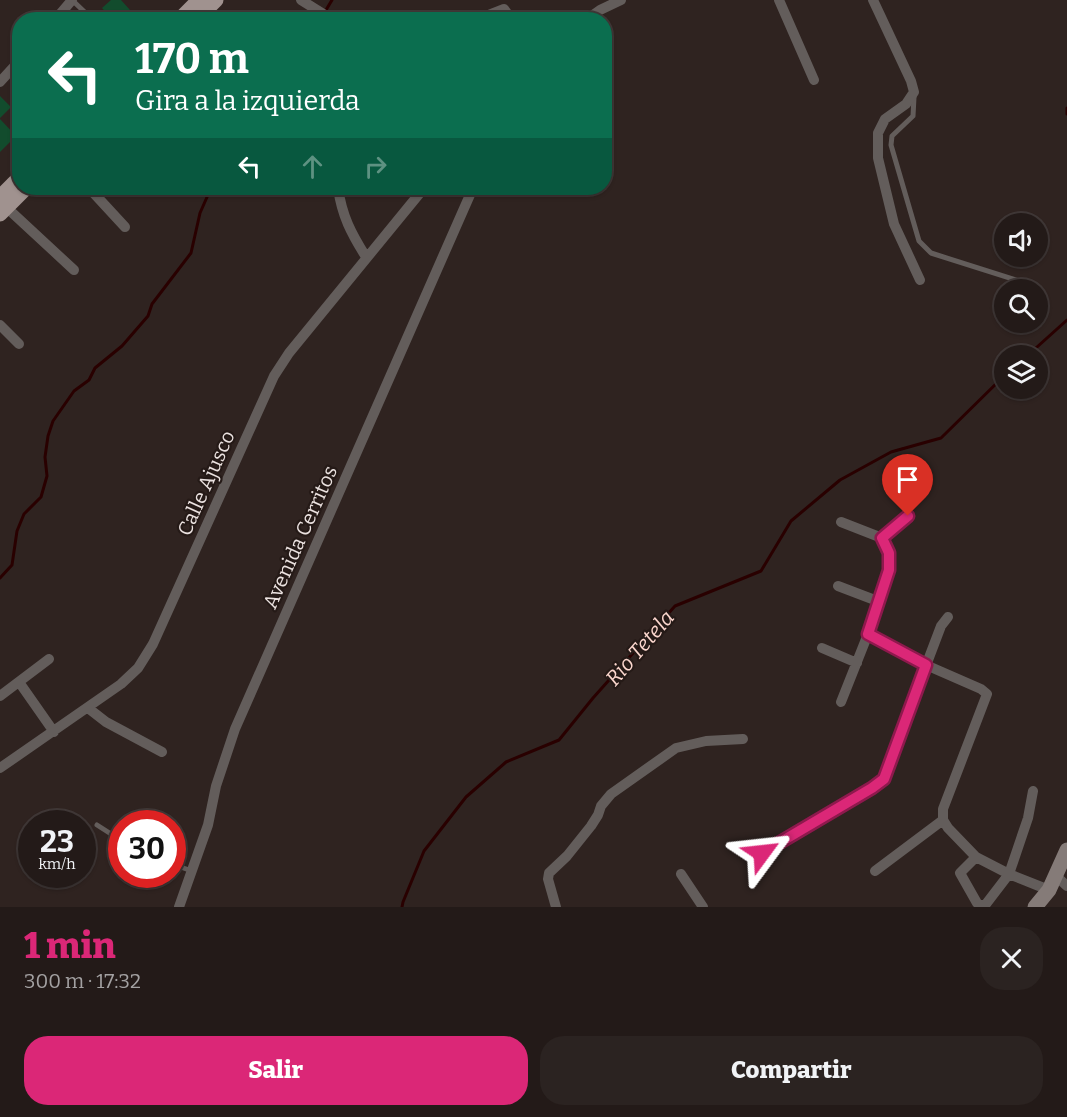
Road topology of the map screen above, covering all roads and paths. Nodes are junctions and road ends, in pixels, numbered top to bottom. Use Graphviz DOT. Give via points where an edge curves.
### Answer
graph roads {
  1 [pos="72,0"];
  2 [pos="216,0"];
  3 [pos="301,0"];
  4 [pos="621,0"];
  5 [pos="779,0"];
  6 [pos="873,0"];
  7 [pos="191,11"];
  8 [pos="62,12"];
  9 [pos="85,12"];
  10 [pos="320,12"];
  11 [pos="597,12"];
  12 [pos="814,80"];
  13 [pos="914,92"];
  14 [pos="12,190"];
  15 [pos="17,195"];
  16 [pos="95,195"];
  17 [pos="339,195"];
  18 [pos="418,195"];
  19 [pos="470,195"];
  20 [pos="2,206"];
  21 [pos="125,227"];
  22 [pos="366,257"];
  23 [pos="74,270"];
  24 [pos="1013,279"];
  25 [pos="920,280"];
  26 [pos="0,325"];
  27 [pos="19,344"];
  28 [pos="908,516"];
  29 [pos="841,522"];
  30 [pos="882,538"];
  31 [pos="838,586"];
  32 [pos="880,602"];
  33 [pos="948,617"];
  34 [pos="868,634"];
  35 [pos="822,648"];
  36 [pos="49,659"];
  37 [pos="857,663"];
  38 [pos="926,665"];
  39 [pos="19,682"];
  40 [pos="0,696"];
  41 [pos="842,702"];
  42 [pos="88,708"];
  43 [pos="54,732"];
  44 [pos="743,739"];
  45 [pos="162,752"];
  46 [pos="0,768"];
  47 [pos="1033,791"];
  48 [pos="943,820"];
  49 [pos="97,825"];
  50 [pos="108,832"];
  51 [pos="1067,850"];
  52 [pos="762,853"];
  53 [pos="976,857"];
  54 [pos="186,869"];
  55 [pos="192,871"];
  56 [pos="875,871"];
  57 [pos="681,874"];
  58 [pos="1009,874"];
  59 [pos="1057,884"];
  60 [pos="179,907"];
  61 [pos="556,907"];
  62 [pos="703,907"];
  63 [pos="1035,907"];
  1 -- 8 [label="street"];
  1 -- 9 [label="lane"];
  2 -- 7 [label="main road"];
  3 -- 10 [label="street"];
  4 -- 11 [label="street"];
  5 -- 12 [label="street"];
  6 -- 13 [label="street"];
  13 -- 24 [label="lane" via="914,116 892,136 891,145 919,241 931,253"];
  13 -- 25 [label="street" via="906,104 885,119 878,133 878,158 894,224"];
  14 -- 20 [label="main road"];
  15 -- 20 [label="main road"];
  16 -- 21 [label="street"];
  17 -- 22 [label="street" via="347,225"];
  18 -- 22 [label="street, Calle Ajusco"];
  19 -- 55 [label="street, Avenida Cerritos" via="235,729"];
  20 -- 23 [label="street"];
  22 -- 42 [label="street, Calle Ajusco" via="274,376 153,644 138,668"];
  26 -- 27 [label="street"];
  28 -- 30 [label="street"];
  29 -- 30 [label="street"];
  30 -- 32 [label="street" via="889,553 889,570"];
  31 -- 32 [label="street"];
  32 -- 34 [label="street"];
  33 -- 38 [label="street"];
  34 -- 37 [label="street"];
  34 -- 38 [label="street"];
  35 -- 37 [label="street"];
  36 -- 39 [label="street"];
  37 -- 41 [label="street"];
  38 -- 48 [label="street" via="987,694 943,809"];
  38 -- 52 [label="street" via="884,779"];
  39 -- 40 [label="street"];
  39 -- 43 [label="street"];
  42 -- 43 [label="street, Calle Ajusco"];
  42 -- 45 [label="street"];
  43 -- 46 [label="street, Calle Ajusco"];
  44 -- 61 [label="street" via="676,748 611,794 591,826 549,873"];
  47 -- 58 [label="street"];
  48 -- 53 [label="street"];
  48 -- 56 [label="street"];
  49 -- 50 [label="lane"];
  51 -- 59 [label="street"];
  53 -- 58 [label="street"];
  53 -- 58 [label="street" via="960,873 981,906"];
  54 -- 55 [label="lane"];
  55 -- 60 [label="street, Avenida Cerritos"];
  57 -- 62 [label="street"];
  58 -- 59 [label="street"];
  59 -- 63 [label="street"];
}
